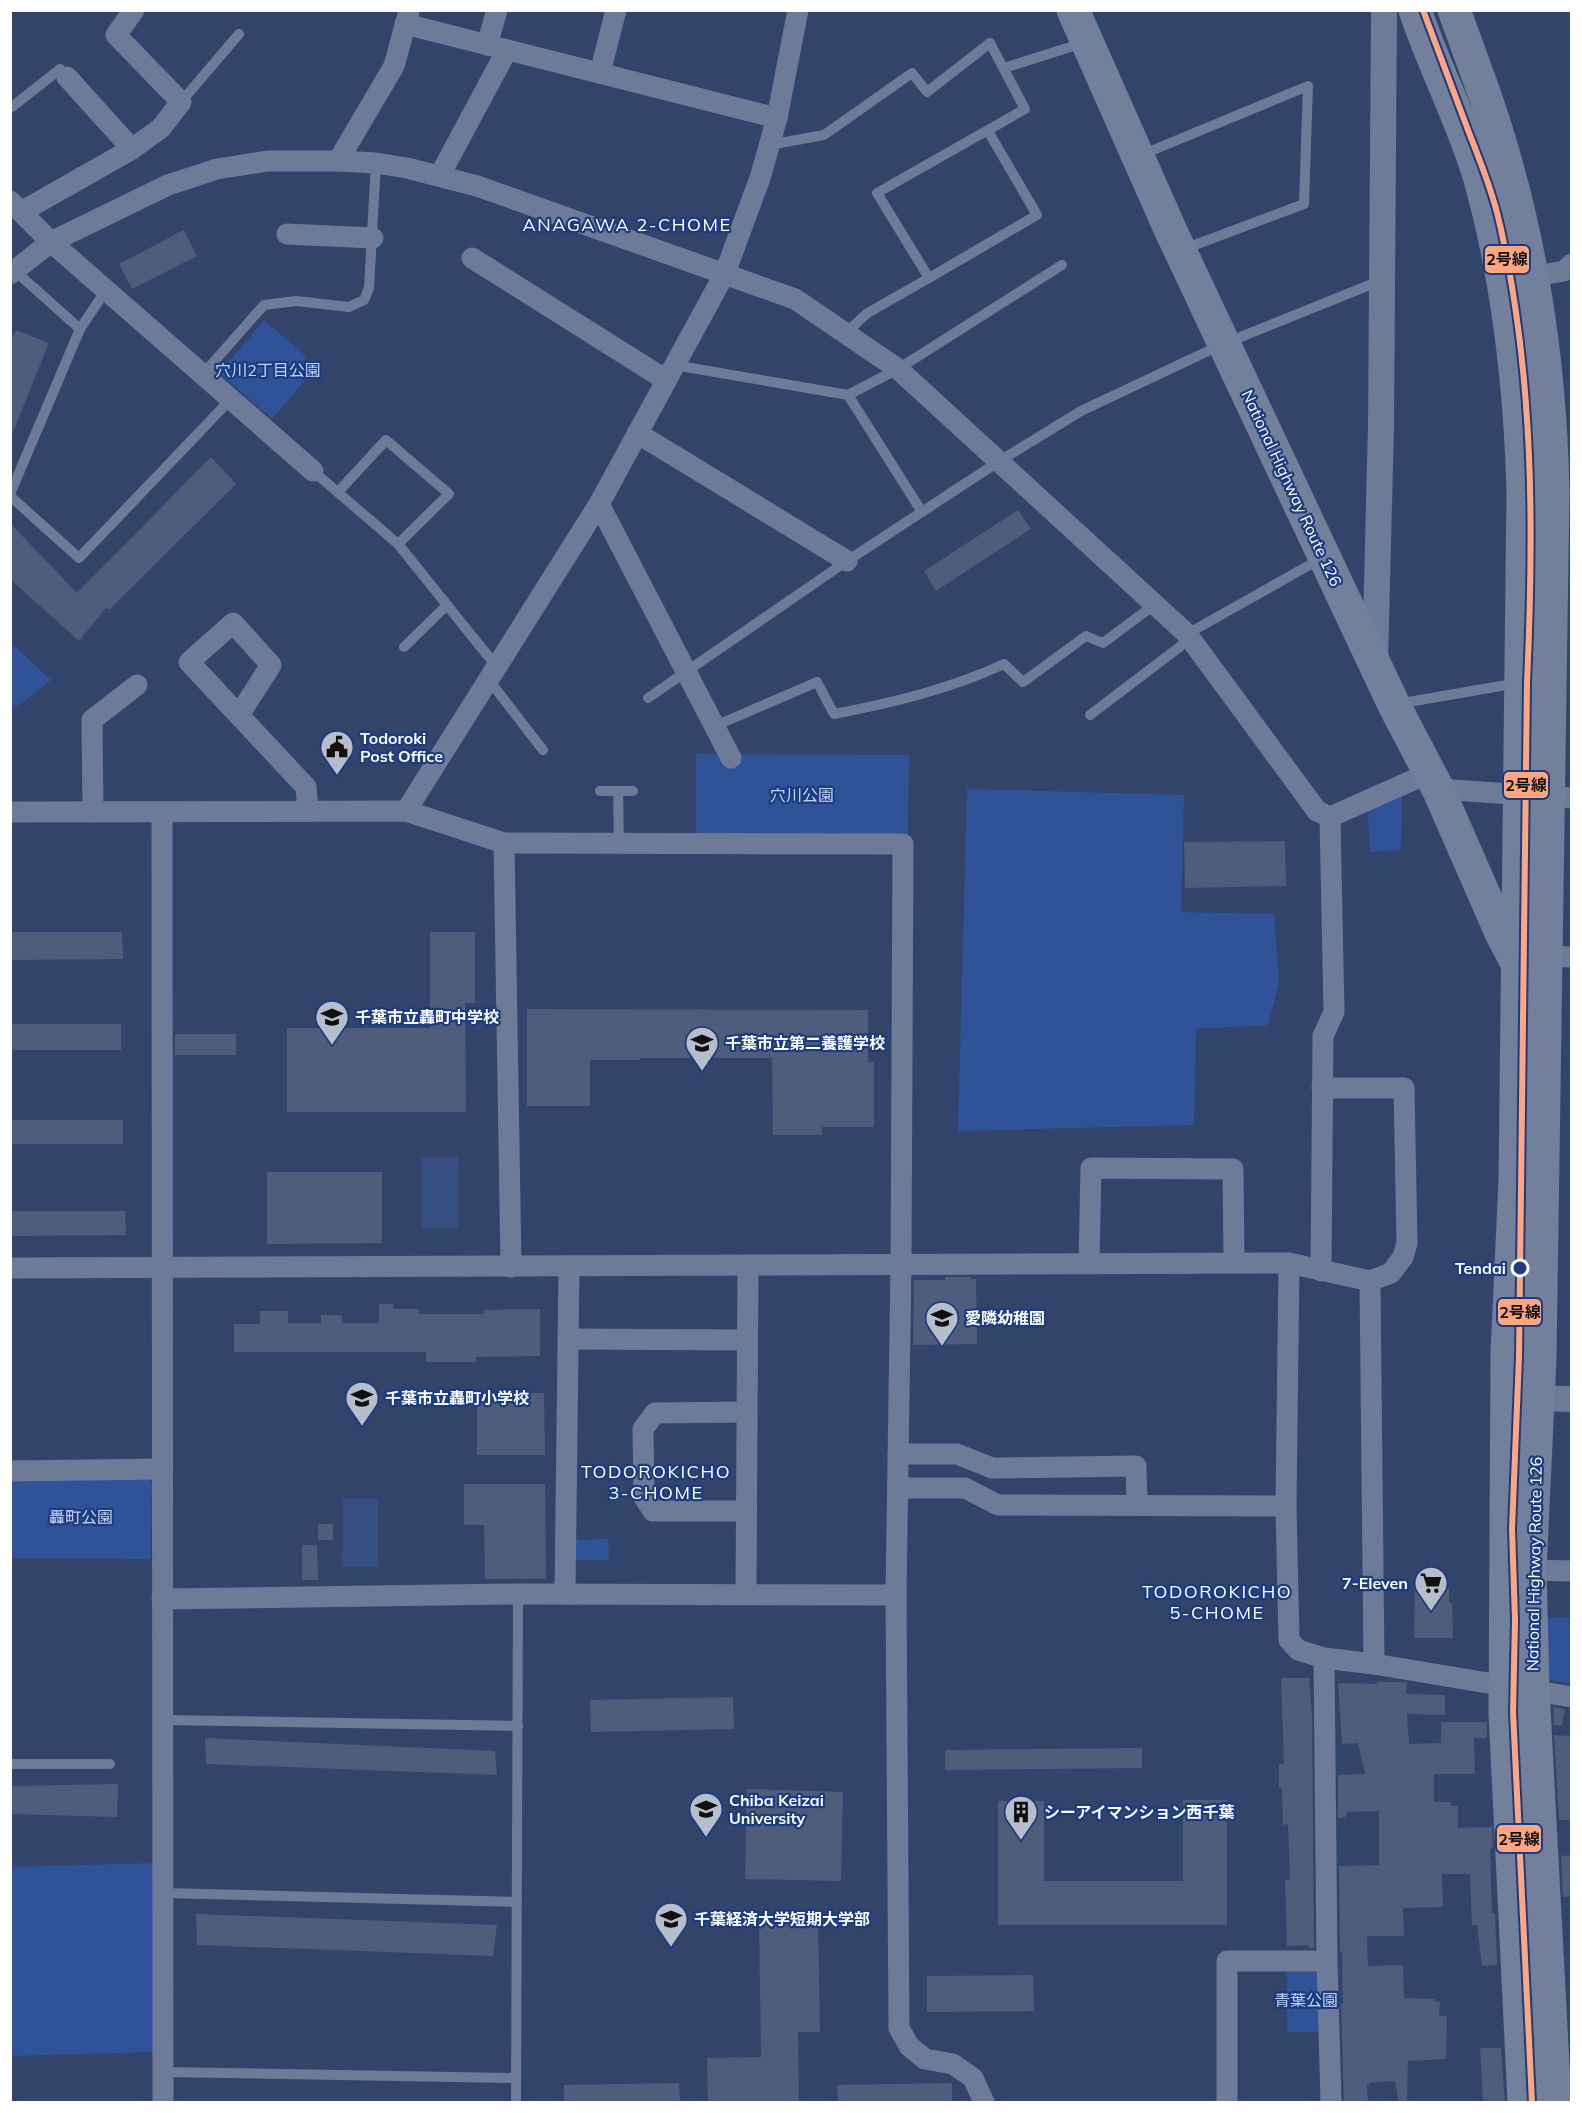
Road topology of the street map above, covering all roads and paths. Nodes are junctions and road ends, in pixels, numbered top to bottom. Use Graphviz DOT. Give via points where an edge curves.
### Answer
graph roads {
  1 [pos="134,10"];
  2 [pos="497,10"];
  3 [pos="616,10"];
  4 [pos="798,10"];
  5 [pos="1384,10"];
  6 [pos="1415,10"];
  7 [pos="1454,10"];
  8 [pos="407,17"];
  9 [pos="1080,21"];
  10 [pos="239,34"];
  11 [pos="497,47"];
  12 [pos="1004,68"];
  13 [pos="600,73"];
  14 [pos="67,77"];
  15 [pos="181,102"];
  16 [pos="12,107"];
  17 [pos="777,118"];
  18 [pos="988,131"];
  19 [pos="769,145"];
  20 [pos="132,149"];
  21 [pos="1137,156"];
  22 [pos="338,161"];
  23 [pos="376,163"];
  24 [pos="440,175"];
  25 [pos="16,207"];
  26 [pos="287,234"];
  27 [pos="373,237"];
  28 [pos="51,242"];
  29 [pos="1180,250"];
  30 [pos="472,258"];
  31 [pos="1572,264"];
  32 [pos="1062,265"];
  33 [pos="12,272"];
  34 [pos="725,273"];
  35 [pos="1531,277"];
  36 [pos="929,278"];
  37 [pos="1382,280"];
  38 [pos="106,290"];
  39 [pos="80,329"];
  40 [pos="846,333"];
  41 [pos="1224,344"];
  42 [pos="898,369"];
  43 [pos="670,373"];
  44 [pos="202,374"];
  45 [pos="848,394"];
  46 [pos="231,399"];
  47 [pos="638,433"];
  48 [pos="998,462"];
  49 [pos="314,471"];
  50 [pos="338,492"];
  51 [pos="10,495"];
  52 [pos="599,504"];
  53 [pos="922,512"];
  54 [pos="398,544"];
  55 [pos="1324,557"];
  56 [pos="847,561"];
  57 [pos="1154,604"];
  58 [pos="447,605"];
  59 [pos="1188,637"];
  60 [pos="404,647"];
  61 [pos="1374,663"];
  62 [pos="686,671"];
  63 [pos="492,673"];
  64 [pos="1520,682"];
  65 [pos="137,685"];
  66 [pos="648,698"];
  67 [pos="1394,705"];
  68 [pos="239,715"];
  69 [pos="1090,715"];
  70 [pos="715,726"];
  71 [pos="543,750"];
  72 [pos="731,758"];
  73 [pos="1433,781"];
  74 [pos="600,791"];
  75 [pos="618,791"];
  76 [pos="633,791"];
  77 [pos="1547,796"];
  78 [pos="308,811"];
  79 [pos="406,811"];
  80 [pos="10,812"];
  81 [pos="93,812"];
  82 [pos="162,812"];
  83 [pos="1330,817"];
  84 [pos="504,843"];
  85 [pos="619,843"];
  86 [pos="1544,959"];
  87 [pos="1322,1088"];
  88 [pos="1089,1262"];
  89 [pos="1234,1263"];
  90 [pos="1289,1263"];
  91 [pos="901,1264"];
  92 [pos="748,1265"];
  93 [pos="568,1266"];
  94 [pos="162,1267"];
  95 [pos="511,1267"];
  96 [pos="10,1268"];
  97 [pos="1321,1271"];
  98 [pos="1370,1281"];
  99 [pos="568,1339"];
  100 [pos="747,1340"];
  101 [pos="1523,1398"];
  102 [pos="1572,1399"];
  103 [pos="747,1412"];
  104 [pos="898,1454"];
  105 [pos="162,1469"];
  106 [pos="10,1471"];
  107 [pos="897,1488"];
  108 [pos="1137,1505"];
  109 [pos="1286,1506"];
  110 [pos="746,1511"];
  111 [pos="1530,1570"];
  112 [pos="1572,1571"];
  113 [pos="518,1594"];
  114 [pos="565,1594"];
  115 [pos="746,1594"];
  116 [pos="896,1595"];
  117 [pos="162,1599"];
  118 [pos="1324,1658"];
  119 [pos="1374,1664"];
  120 [pos="1520,1688"];
  121 [pos="1572,1697"];
  122 [pos="163,1719"];
  123 [pos="518,1726"];
  124 [pos="10,1764"];
  125 [pos="110,1764"];
  126 [pos="163,1893"];
  127 [pos="517,1902"];
  128 [pos="1327,1961"];
  129 [pos="163,2072"];
  130 [pos="516,2078"];
  131 [pos="163,2103"];
  132 [pos="516,2103"];
  133 [pos="984,2103"];
  134 [pos="1227,2103"];
  135 [pos="1331,2103"];
  136 [pos="1524,2103"];
  137 [pos="1555,2103"];
  1 -- 15 [label="street" via="116,35"];
  2 -- 11 [label="street"];
  3 -- 13 [label="street"];
  4 -- 17 [label="street"];
  5 -- 37 [label="street"];
  6 -- 64 [label="highway, National Highway Route 126" via="1478,175 1492,226 1510,329 1523,491"];
  7 -- 35 [label="highway, National Highway Route 126" via="1508,169"];
  8 -- 11 [label="street"];
  8 -- 22 [label="street" via="394,66"];
  9 -- 12 [label="lane"];
  9 -- 21 [label="highway, National Highway Route 126"];
  10 -- 15 [label="lane"];
  11 -- 13 [label="street"];
  11 -- 24 [label="street"];
  12 -- 18 [label="lane" via="1025,109"];
  12 -- 19 [label="lane" via="990,43 927,92 912,73 824,135"];
  13 -- 17 [label="street"];
  14 -- 16 [label="lane" via="60,69"];
  14 -- 20 [label="street"];
  15 -- 20 [label="street" via="161,128"];
  17 -- 19 [label="street"];
  18 -- 36 [label="lane" via="1037,215"];
  18 -- 36 [label="lane" via="877,193"];
  19 -- 34 [label="street"];
  20 -- 25 [label="street"];
  21 -- 29 [label="highway, National Highway Route 126"];
  21 -- 29 [label="lane" via="1308,86 1304,204"];
  22 -- 23 [label="street"];
  22 -- 28 [label="street" via="268,161 217,169 168,185"];
  23 -- 24 [label="street"];
  23 -- 27 [label="lane"];
  24 -- 34 [label="street"];
  25 -- 28 [label="street"];
  26 -- 27 [label="street"];
  27 -- 44 [label="lane" via="369,288 363,300 349,307 296,301 264,305"];
  28 -- 33 [label="street"];
  28 -- 38 [label="street"];
  29 -- 41 [label="highway, National Highway Route 126"];
  30 -- 43 [label="street"];
  31 -- 35 [label="street" via="1564,271"];
  32 -- 42 [label="lane"];
  33 -- 39 [label="lane"];
  34 -- 40 [label="street" via="795,299"];
  34 -- 43 [label="street"];
  35 -- 77 [label="highway, National Highway Route 126" via="1541,326 1552,442"];
  36 -- 40 [label="lane" via="866,314"];
  37 -- 41 [label="lane"];
  37 -- 61 [label="street"];
  38 -- 39 [label="lane"];
  38 -- 44 [label="street"];
  39 -- 51 [label="lane"];
  40 -- 42 [label="street"];
  41 -- 48 [label="lane" via="1081,411"];
  41 -- 55 [label="highway, National Highway Route 126"];
  42 -- 45 [label="lane"];
  42 -- 48 [label="street"];
  43 -- 45 [label="lane"];
  43 -- 47 [label="street"];
  44 -- 46 [label="street"];
  45 -- 53 [label="lane"];
  46 -- 49 [label="street"];
  46 -- 51 [label="lane" via="79,558"];
  47 -- 52 [label="street"];
  47 -- 56 [label="street"];
  48 -- 53 [label="lane"];
  48 -- 57 [label="street"];
  49 -- 50 [label="lane"];
  50 -- 54 [label="lane"];
  50 -- 54 [label="lane" via="386,440 449,494"];
  52 -- 62 [label="street"];
  52 -- 63 [label="street"];
  53 -- 56 [label="lane"];
  54 -- 58 [label="lane"];
  55 -- 59 [label="lane"];
  55 -- 61 [label="highway, National Highway Route 126"];
  56 -- 62 [label="lane"];
  57 -- 59 [label="street"];
  57 -- 70 [label="lane" via="1103,643 1086,636 1023,682 1004,664 970,680 834,714 817,682"];
  58 -- 60 [label="lane"];
  58 -- 63 [label="lane"];
  59 -- 69 [label="lane"];
  59 -- 83 [label="street" via="1317,811"];
  61 -- 67 [label="highway, National Highway Route 126"];
  62 -- 66 [label="lane"];
  62 -- 70 [label="street"];
  63 -- 71 [label="lane"];
  63 -- 79 [label="street"];
  64 -- 67 [label="lane"];
  64 -- 77 [label="highway, National Highway Route 126"];
  65 -- 81 [label="street" via="92,720"];
  67 -- 73 [label="highway, National Highway Route 126"];
  68 -- 78 [label="street" via="306,788"];
  70 -- 72 [label="street"];
  73 -- 77 [label="street"];
  73 -- 83 [label="street"];
  73 -- 86 [label="highway, National Highway Route 126" via="1501,933"];
  74 -- 75 [label="lane"];
  75 -- 76 [label="lane"];
  75 -- 85 [label="lane"];
  77 -- 86 [label="highway, National Highway Route 126"];
  78 -- 79 [label="street"];
  78 -- 82 [label="street"];
  79 -- 84 [label="street"];
  80 -- 81 [label="street"];
  81 -- 82 [label="street"];
  82 -- 94 [label="street"];
  83 -- 87 [label="street" via="1334,1012 1323,1036"];
  84 -- 85 [label="street"];
  84 -- 95 [label="street"];
  85 -- 91 [label="street" via="903,844"];
  86 -- 101 [label="highway, National Highway Route 126" via="1540,1358"];
  86 -- 101 [label="highway, National Highway Route 126" via="1515,1180 1507,1353"];
  87 -- 97 [label="street"];
  87 -- 98 [label="street" via="1404,1088 1407,1243 1403,1257 1391,1273"];
  88 -- 89 [label="street"];
  88 -- 89 [label="street" via="1092,1168 1233,1168"];
  88 -- 91 [label="street"];
  89 -- 90 [label="street"];
  90 -- 97 [label="street"];
  90 -- 109 [label="street"];
  91 -- 92 [label="street"];
  91 -- 104 [label="street"];
  92 -- 93 [label="street"];
  92 -- 100 [label="street"];
  93 -- 95 [label="street"];
  93 -- 99 [label="street"];
  94 -- 95 [label="street"];
  94 -- 96 [label="street"];
  94 -- 105 [label="street"];
  97 -- 98 [label="street"];
  98 -- 119 [label="street"];
  99 -- 100 [label="street"];
  99 -- 114 [label="street"];
  100 -- 103 [label="street"];
  101 -- 102 [label="street"];
  101 -- 111 [label="highway, National Highway Route 126"];
  101 -- 120 [label="highway, National Highway Route 126" via="1505,1565"];
  103 -- 110 [label="street"];
  103 -- 110 [label="street" via="656,1413 643,1429 644,1497 653,1511"];
  104 -- 107 [label="street"];
  104 -- 108 [label="street" via="957,1454 992,1468 1136,1466"];
  105 -- 106 [label="street"];
  105 -- 117 [label="street"];
  107 -- 108 [label="street" via="965,1488 998,1505"];
  107 -- 116 [label="street"];
  108 -- 109 [label="street"];
  109 -- 118 [label="street" via="1289,1640 1298,1650"];
  110 -- 115 [label="street"];
  111 -- 112 [label="street"];
  111 -- 120 [label="highway, National Highway Route 126"];
  113 -- 114 [label="street"];
  113 -- 117 [label="street"];
  113 -- 123 [label="lane"];
  114 -- 115 [label="street"];
  115 -- 116 [label="street"];
  116 -- 133 [label="street" via="899,2028 909,2046 924,2059 953,2064 973,2078"];
  117 -- 122 [label="street"];
  118 -- 119 [label="street"];
  118 -- 128 [label="street"];
  119 -- 120 [label="street"];
  120 -- 121 [label="street"];
  120 -- 136 [label="highway, National Highway Route 126" via="1505,1712"];
  120 -- 137 [label="highway, National Highway Route 126"];
  122 -- 123 [label="lane"];
  122 -- 126 [label="street"];
  123 -- 127 [label="lane"];
  124 -- 125 [label="lane"];
  126 -- 127 [label="lane"];
  126 -- 129 [label="street"];
  127 -- 130 [label="lane"];
  128 -- 134 [label="street" via="1227,1961"];
  128 -- 135 [label="street"];
  129 -- 130 [label="lane"];
  129 -- 131 [label="street"];
  130 -- 132 [label="lane"];
}
